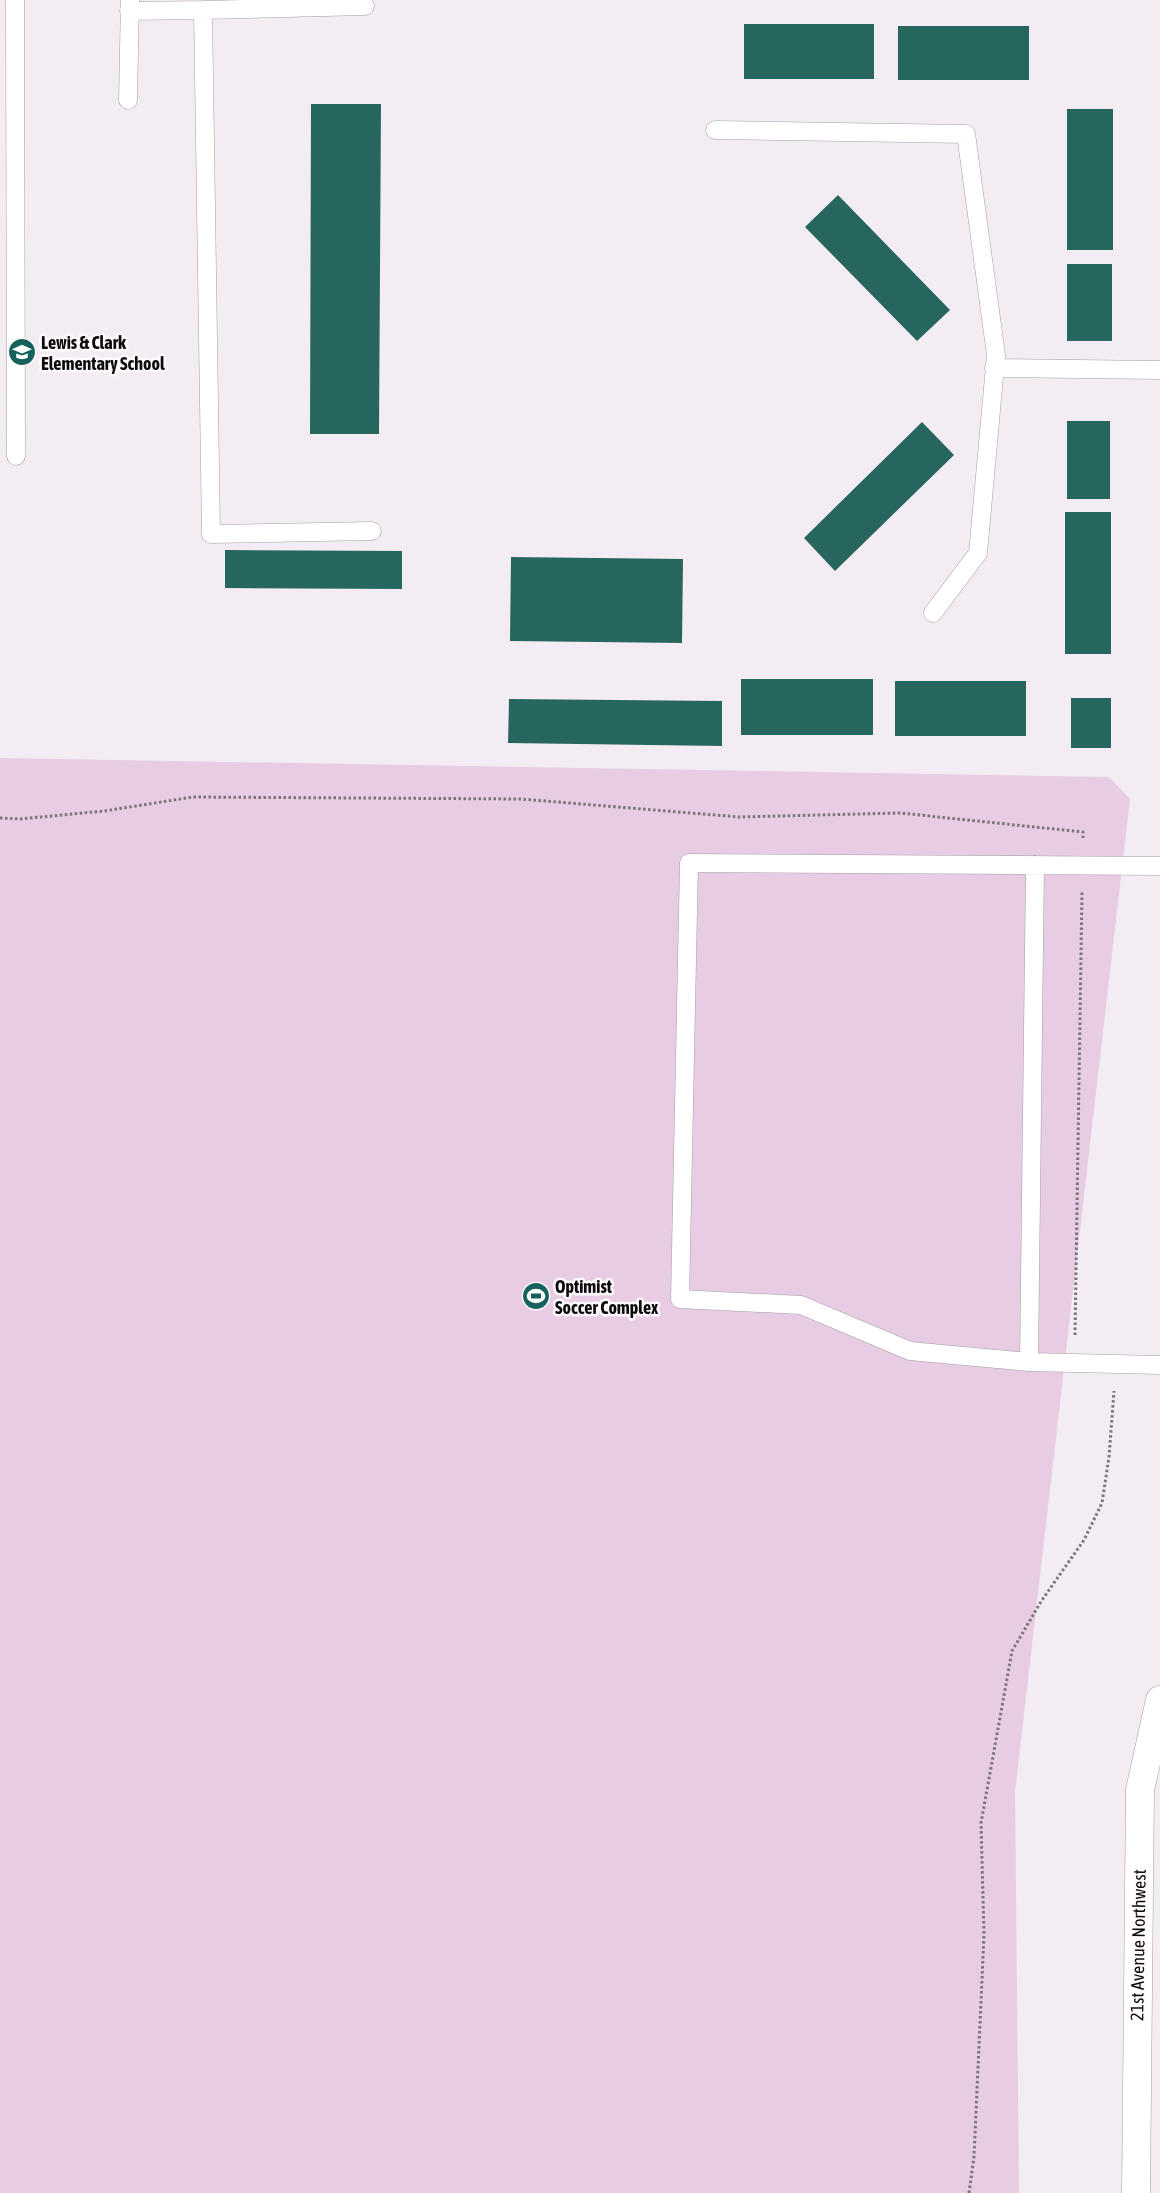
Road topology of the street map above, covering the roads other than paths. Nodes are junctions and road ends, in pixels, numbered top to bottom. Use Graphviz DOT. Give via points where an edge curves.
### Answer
graph roads {
  1 [pos="15,0"];
  2 [pos="129,6"];
  3 [pos="365,6"];
  4 [pos="203,10"];
  5 [pos="128,100"];
  6 [pos="715,130"];
  7 [pos="994,368"];
  8 [pos="1160,370"];
  9 [pos="16,456"];
  10 [pos="372,531"];
  11 [pos="933,612"];
  12 [pos="1035,865"];
  13 [pos="1160,866"];
  14 [pos="1029,1362"];
  15 [pos="1160,1365"];
  16 [pos="1160,1700"];
  17 [pos="1136,2193"];
  1 -- 9 [label="lane"];
  2 -- 4 [label="lane"];
  2 -- 5 [label="lane"];
  3 -- 4 [label="lane"];
  4 -- 10 [label="lane" via="211,534"];
  6 -- 7 [label="lane" via="966,134 996,355"];
  7 -- 8 [label="lane"];
  7 -- 11 [label="lane" via="978,553"];
  12 -- 13 [label="lane"];
  12 -- 14 [label="lane"];
  12 -- 14 [label="lane" via="689,863 680,1299 801,1305 910,1351"];
  14 -- 15 [label="lane"];
  16 -- 17 [label="street, 21st Avenue Northwest" via="1140,1790"];
}
